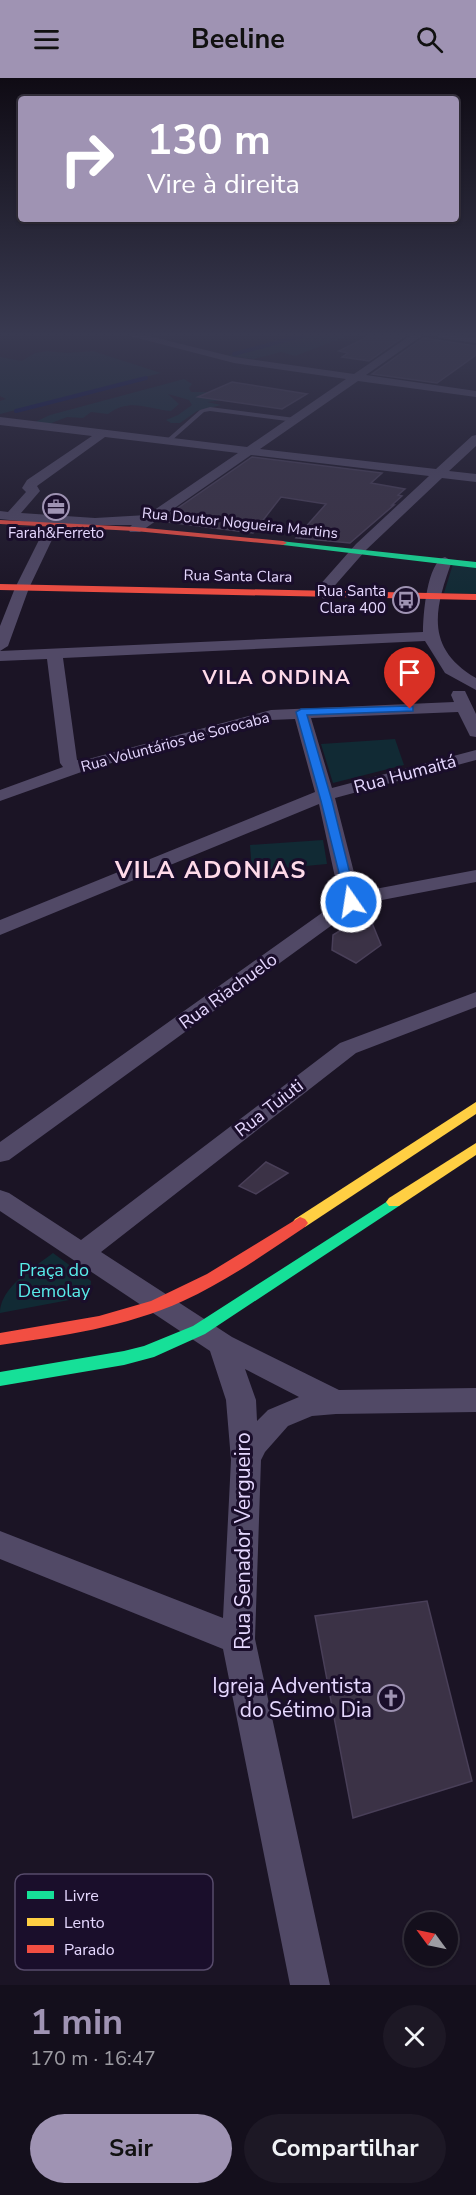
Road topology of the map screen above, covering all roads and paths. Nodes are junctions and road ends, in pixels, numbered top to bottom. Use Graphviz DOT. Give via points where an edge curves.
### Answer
graph roads {
  1 [pos="23,424"];
  2 [pos="187,424"];
  3 [pos="289,424"];
  4 [pos="102,434"];
  5 [pos="476,439"];
  6 [pos="168,441"];
  7 [pos="248,452"];
  8 [pos="438,473"];
  9 [pos="476,478"];
  10 [pos="4,518"];
  11 [pos="152,518"];
  12 [pos="54,525"];
  13 [pos="118,525"];
  14 [pos="135,529"];
  15 [pos="357,550"];
  16 [pos="448,562"];
  17 [pos="476,565"];
  18 [pos="0,587"];
  19 [pos="22,588"];
  20 [pos="324,595"];
  21 [pos="436,596"];
  22 [pos="476,597"];
  23 [pos="430,636"];
  24 [pos="0,646"];
  25 [pos="54,653"];
  26 [pos="0,656"];
  27 [pos="463,676"];
  28 [pos="463,707"];
  29 [pos="301,712"];
  30 [pos="476,732"];
  31 [pos="476,755"];
  32 [pos="81,766"];
  33 [pos="325,795"];
  34 [pos="0,796"];
  35 [pos="476,876"];
  36 [pos="351,902"];
  37 [pos="0,929"];
  38 [pos="476,999"];
  39 [pos="476,1107"];
  40 [pos="476,1148"];
  41 [pos="0,1154"];
  42 [pos="465,1172"];
  43 [pos="410,1193"];
  44 [pos="0,1199"];
  45 [pos="82,1252"];
  46 [pos="116,1276"];
  47 [pos="158,1305"];
  48 [pos="96,1324"];
  49 [pos="210,1337"];
  50 [pos="0,1339"];
  51 [pos="0,1379"];
  52 [pos="476,1400"];
  53 [pos="336,1402"];
  54 [pos="246,1460"];
  55 [pos="0,1545"];
  56 [pos="238,1639"];
  57 [pos="310,1985"];
  1 -- 4 [label="street"];
  2 -- 6 [label="lane"];
  3 -- 7 [label="street"];
  4 -- 6 [label="street"];
  4 -- 10 [label="street" via="32,483 28,488 34,491"];
  5 -- 8 [label="street"];
  6 -- 7 [label="street"];
  7 -- 8 [label="street"];
  7 -- 11 [label="street"];
  8 -- 9 [label="street"];
  8 -- 15 [label="street"];
  10 -- 12 [label="main road, Rua Doutor Nogueira Martins"];
  10 -- 13 [label="street"];
  11 -- 13 [label="street"];
  11 -- 14 [label="street"];
  12 -- 13 [label="main road, Rua Doutor Nogueira Martins"];
  12 -- 19 [label="street"];
  13 -- 14 [label="main road, Rua Doutor Nogueira Martins"];
  14 -- 15 [label="main road, Rua Doutor Nogueira Martins"];
  15 -- 16 [label="main road, Rua Doutor Nogueira Martins"];
  15 -- 20 [label="street" via="323,590"];
  16 -- 17 [label="main road, Rua Doutor Nogueira Martins"];
  16 -- 21 [label="street"];
  18 -- 19 [label="main road, Rua Santa Clara"];
  19 -- 20 [label="main road, Rua Santa Clara"];
  19 -- 24 [label="street"];
  20 -- 21 [label="main road, Rua Santa Clara"];
  21 -- 22 [label="main road, Rua Santa Clara"];
  21 -- 23 [label="street"];
  23 -- 25 [label="street"];
  23 -- 27 [label="street"];
  25 -- 26 [label="street"];
  25 -- 32 [label="street" via="69,763"];
  27 -- 28 [label="street"];
  28 -- 29 [label="street, Rua Voluntários de Sorocaba"];
  28 -- 30 [label="street"];
  29 -- 32 [label="street, Rua Voluntários de Sorocaba" via="209,730"];
  29 -- 33 [label="street"];
  31 -- 33 [label="street, Rua Humaitá"];
  32 -- 34 [label="street, Rua Voluntários de Sorocaba"];
  33 -- 36 [label="street"];
  33 -- 37 [label="street, Rua Humaitá"];
  35 -- 36 [label="street, Rua Riachuelo" via="359,897"];
  36 -- 41 [label="street, Rua Riachuelo"];
  38 -- 45 [label="street, Rua Tuiuti" via="348,1048"];
  39 -- 47 [label="main road" via="225,1272"];
  40 -- 43 [label="main road"];
  42 -- 43 [label="main road"];
  43 -- 49 [label="main road"];
  44 -- 45 [label="street"];
  45 -- 46 [label="street"];
  46 -- 47 [label="street"];
  46 -- 48 [label="street" via="121,1290 116,1303"];
  47 -- 48 [label="main road"];
  47 -- 49 [label="street"];
  48 -- 50 [label="main road"];
  49 -- 51 [label="main road" via="124,1358"];
  49 -- 53 [label="street"];
  49 -- 54 [label="street, Rua Senador Vergueiro" via="241,1400"];
  52 -- 53 [label="street"];
  53 -- 54 [label="street" via="309,1405 278,1418 254,1444"];
  54 -- 56 [label="street, Rua Senador Vergueiro"];
  55 -- 56 [label="street"];
  56 -- 57 [label="street, Rua Senador Vergueiro"];
}
